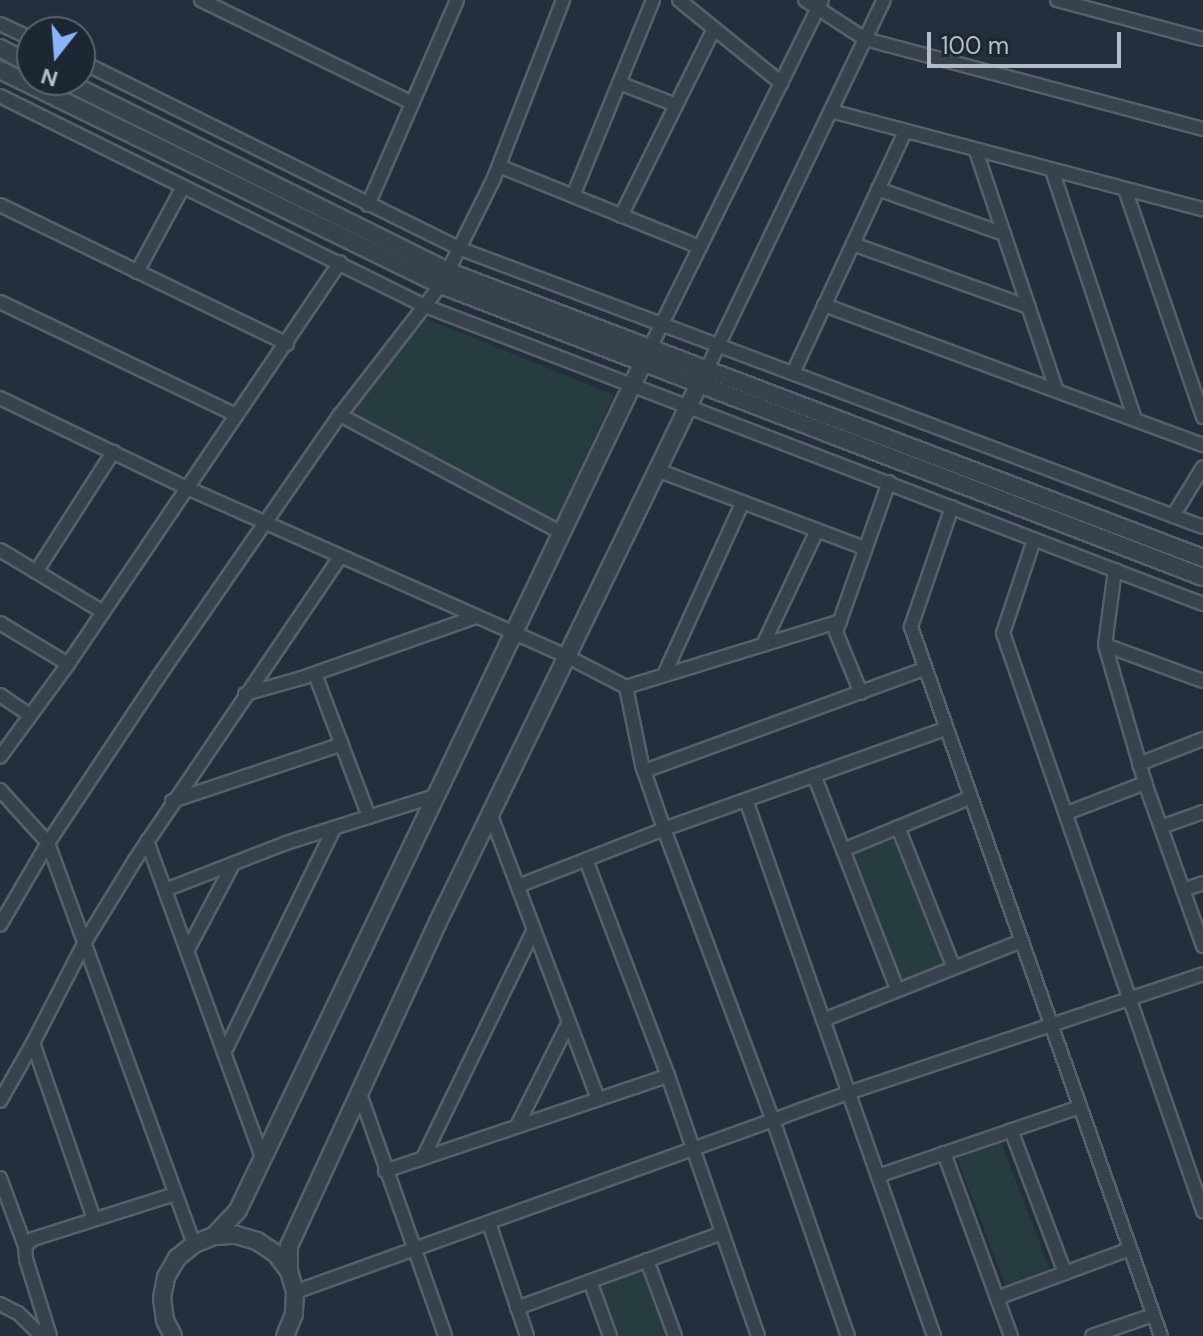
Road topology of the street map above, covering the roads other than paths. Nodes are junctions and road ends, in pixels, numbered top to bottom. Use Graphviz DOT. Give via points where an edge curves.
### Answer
graph roads {
  1 [pos="201,0"];
  2 [pos="457,0"];
  3 [pos="563,0"];
  4 [pos="653,0"];
  5 [pos="679,0"];
  6 [pos="805,0"];
  7 [pos="884,0"];
  8 [pos="1057,0"];
  9 [pos="819,5"];
  10 [pos="714,29"];
  11 [pos="865,39"];
  12 [pos="1203,39"];
  13 [pos="96,69"];
  14 [pos="0,70"];
  15 [pos="619,83"];
  16 [pos="781,83"];
  17 [pos="0,96"];
  18 [pos="94,96"];
  19 [pos="412,103"];
  20 [pos="676,105"];
  21 [pos="831,111"];
  22 [pos="1203,129"];
  23 [pos="905,132"];
  24 [pos="976,151"];
  25 [pos="499,166"];
  26 [pos="1052,170"];
  27 [pos="183,187"];
  28 [pos="878,189"];
  29 [pos="1125,189"];
  30 [pos="573,196"];
  31 [pos="0,205"];
  32 [pos="368,205"];
  33 [pos="1203,209"];
  34 [pos="621,216"];
  35 [pos="1004,234"];
  36 [pos="853,244"];
  37 [pos="699,247"];
  38 [pos="458,248"];
  39 [pos="340,263"];
  40 [pos="137,272"];
  41 [pos="444,278"];
  42 [pos="0,302"];
  43 [pos="824,305"];
  44 [pos="425,306"];
  45 [pos="1029,307"];
  46 [pos="660,325"];
  47 [pos="287,344"];
  48 [pos="718,345"];
  49 [pos="646,355"];
  50 [pos="793,373"];
  51 [pos="702,378"];
  52 [pos="632,385"];
  53 [pos="1057,391"];
  54 [pos="0,398"];
  55 [pos="688,407"];
  56 [pos="236,415"];
  57 [pos="340,415"];
  58 [pos="1203,417"];
  59 [pos="1135,419"];
  60 [pos="1203,445"];
  61 [pos="113,452"];
  62 [pos="1203,467"];
  63 [pos="657,470"];
  64 [pos="889,482"];
  65 [pos="187,488"];
  66 [pos="743,502"];
  67 [pos="952,507"];
  68 [pos="1173,516"];
  69 [pos="265,523"];
  70 [pos="1203,527"];
  71 [pos="817,530"];
  72 [pos="560,532"];
  73 [pos="1034,540"];
  74 [pos="865,548"];
  75 [pos="0,550"];
  76 [pos="340,557"];
  77 [pos="1203,558"];
  78 [pos="1115,570"];
  79 [pos="36,572"];
  80 [pos="1203,577"];
  81 [pos="1203,604"];
  82 [pos="103,612"];
  83 [pos="475,617"];
  84 [pos="840,621"];
  85 [pos="0,623"];
  86 [pos="512,633"];
  87 [pos="763,645"];
  88 [pos="1105,645"];
  89 [pos="566,656"];
  90 [pos="68,664"];
  91 [pos="925,669"];
  92 [pos="315,674"];
  93 [pos="664,675"];
  94 [pos="1203,681"];
  95 [pos="626,687"];
  96 [pos="861,693"];
  97 [pos="245,694"];
  98 [pos="0,695"];
  99 [pos="30,715"];
  100 [pos="945,729"];
  101 [pos="1203,739"];
  102 [pos="342,744"];
  103 [pos="0,757"];
  104 [pos="1139,764"];
  105 [pos="644,771"];
  106 [pos="814,775"];
  107 [pos="1145,783"];
  108 [pos="0,790"];
  109 [pos="435,796"];
  110 [pos="969,798"];
  111 [pos="746,800"];
  112 [pos="172,801"];
  113 [pos="1203,812"];
  114 [pos="490,813"];
  115 [pos="1067,813"];
  116 [pos="369,817"];
  117 [pos="898,827"];
  118 [pos="1161,827"];
  119 [pos="334,828"];
  120 [pos="664,829"];
  121 [pos="147,841"];
  122 [pos="48,843"];
  123 [pos="843,850"];
  124 [pos="586,860"];
  125 [pos="233,864"];
  126 [pos="1203,883"];
  127 [pos="518,886"];
  128 [pos="165,890"];
  129 [pos="1183,890"];
  130 [pos="0,925"];
  131 [pos="534,929"];
  132 [pos="86,940"];
  133 [pos="1022,941"];
  134 [pos="1203,946"];
  135 [pos="187,951"];
  136 [pos="953,966"];
  137 [pos="1203,974"];
  138 [pos="897,989"];
  139 [pos="1128,1000"];
  140 [pos="823,1020"];
  141 [pos="569,1022"];
  142 [pos="1050,1024"];
  143 [pos="33,1043"];
  144 [pos="224,1053"];
  145 [pos="668,1076"];
  146 [pos="848,1093"];
  147 [pos="360,1094"];
  148 [pos="598,1099"];
  149 [pos="0,1101"];
  150 [pos="1079,1107"];
  151 [pos="773,1120"];
  152 [pos="517,1126"];
  153 [pos="1011,1130"];
  154 [pos="694,1150"];
  155 [pos="944,1153"];
  156 [pos="423,1158"];
  157 [pos="263,1159"];
  158 [pos="385,1171"];
  159 [pos="878,1176"];
  160 [pos="0,1178"];
  161 [pos="175,1194"];
  162 [pos="1203,1211"];
  163 [pos="94,1219"];
  164 [pos="489,1223"];
  165 [pos="722,1233"];
  166 [pos="214,1236"];
  167 [pos="194,1244"];
  168 [pos="25,1246"];
  169 [pos="1130,1249"];
  170 [pos="411,1250"];
  171 [pos="647,1260"];
  172 [pos="289,1271"];
  173 [pos="1065,1273"];
  174 [pos="590,1281"];
  175 [pos="295,1292"];
  176 [pos="997,1298"];
  177 [pos="0,1304"];
  178 [pos="517,1308"];
  179 [pos="1153,1315"];
  180 [pos="42,1336"];
  181 [pos="50,1336"];
  182 [pos="173,1336"];
  183 [pos="285,1336"];
  184 [pos="445,1336"];
  185 [pos="527,1336"];
  186 [pos="610,1336"];
  187 [pos="675,1336"];
  188 [pos="758,1336"];
  189 [pos="848,1336"];
  190 [pos="934,1336"];
  191 [pos="1011,1336"];
  192 [pos="1092,1336"];
  193 [pos="1161,1336"];
  1 -- 19 [label="street"];
  2 -- 19 [label="street"];
  3 -- 25 [label="street"];
  4 -- 15 [label="street"];
  5 -- 10 [label="street"];
  6 -- 9 [label="street"];
  7 -- 11 [label="street"];
  8 -- 12 [label="street"];
  9 -- 11 [label="street"];
  9 -- 16 [label="street"];
  10 -- 16 [label="street"];
  10 -- 20 [label="street"];
  11 -- 21 [label="street"];
  11 -- 22 [label="street"];
  13 -- 32 [label="street"];
  14 -- 41 [label="street"];
  15 -- 20 [label="street"];
  15 -- 30 [label="street"];
  16 -- 37 [label="street"];
  17 -- 27 [label="street"];
  18 -- 41 [label="street"];
  19 -- 32 [label="street"];
  20 -- 34 [label="street"];
  21 -- 23 [label="street"];
  21 -- 48 [label="street"];
  23 -- 24 [label="street"];
  23 -- 28 [label="street"];
  24 -- 26 [label="street"];
  24 -- 35 [label="street"];
  25 -- 30 [label="street"];
  25 -- 38 [label="street"];
  26 -- 29 [label="street"];
  26 -- 59 [label="street"];
  27 -- 39 [label="street"];
  27 -- 40 [label="street"];
  28 -- 35 [label="street"];
  28 -- 36 [label="street"];
  29 -- 33 [label="street"];
  29 -- 58 [label="street"];
  30 -- 34 [label="street"];
  31 -- 40 [label="street"];
  32 -- 38 [label="street"];
  34 -- 37 [label="street"];
  35 -- 45 [label="street"];
  36 -- 43 [label="street"];
  36 -- 45 [label="street"];
  37 -- 46 [label="street"];
  38 -- 41 [label="street"];
  38 -- 46 [label="street"];
  39 -- 44 [label="street"];
  39 -- 47 [label="street"];
  40 -- 47 [label="street"];
  41 -- 44 [label="street"];
  41 -- 49 [label="street"];
  42 -- 56 [label="street"];
  43 -- 50 [label="street"];
  43 -- 53 [label="street"];
  44 -- 52 [label="street"];
  44 -- 57 [label="street"];
  45 -- 53 [label="street"];
  46 -- 48 [label="street"];
  46 -- 49 [label="street"];
  47 -- 56 [label="street"];
  48 -- 50 [label="street"];
  48 -- 51 [label="street"];
  49 -- 51 [label="street"];
  49 -- 52 [label="street"];
  50 -- 68 [label="street"];
  51 -- 55 [label="street"];
  51 -- 77 [label="street"];
  51 -- 80 [label="street"];
  52 -- 55 [label="street"];
  52 -- 72 [label="street"];
  53 -- 59 [label="street"];
  54 -- 61 [label="street"];
  55 -- 63 [label="street"];
  55 -- 64 [label="street"];
  56 -- 65 [label="street"];
  57 -- 69 [label="street"];
  57 -- 72 [label="street"];
  59 -- 60 [label="street"];
  61 -- 65 [label="street"];
  61 -- 79 [label="street"];
  62 -- 68 [label="street"];
  63 -- 66 [label="street"];
  63 -- 89 [label="street"];
  64 -- 67 [label="street"];
  64 -- 74 [label="street"];
  65 -- 69 [label="street"];
  65 -- 82 [label="street"];
  66 -- 71 [label="street"];
  66 -- 93 [label="street"];
  67 -- 73 [label="street"];
  67 -- 91 [label="street" via="911,627"];
  68 -- 70 [label="street"];
  69 -- 76 [label="street"];
  69 -- 122 [label="street"];
  71 -- 74 [label="street"];
  71 -- 87 [label="street"];
  72 -- 86 [label="street"];
  73 -- 78 [label="street"];
  73 -- 115 [label="street" via="1003,633"];
  74 -- 84 [label="street"];
  75 -- 79 [label="street"];
  76 -- 83 [label="street"];
  76 -- 97 [label="street"];
  78 -- 81 [label="street"];
  78 -- 88 [label="street"];
  79 -- 82 [label="street"];
  82 -- 90 [label="street"];
  83 -- 86 [label="street"];
  83 -- 92 [label="street"];
  84 -- 87 [label="street"];
  84 -- 96 [label="street" via="836,632"];
  85 -- 90 [label="street"];
  86 -- 89 [label="street"];
  86 -- 109 [label="street"];
  87 -- 93 [label="street"];
  88 -- 94 [label="street"];
  88 -- 104 [label="street"];
  89 -- 95 [label="street"];
  89 -- 114 [label="street"];
  90 -- 99 [label="street"];
  91 -- 96 [label="street"];
  91 -- 100 [label="street"];
  92 -- 97 [label="street"];
  92 -- 102 [label="street"];
  93 -- 95 [label="street"];
  95 -- 105 [label="street"];
  96 -- 105 [label="street"];
  97 -- 112 [label="street"];
  98 -- 99 [label="street"];
  99 -- 103 [label="street"];
  100 -- 106 [label="street"];
  100 -- 110 [label="street"];
  101 -- 104 [label="street"];
  102 -- 112 [label="street"];
  102 -- 116 [label="street"];
  104 -- 107 [label="street"];
  105 -- 120 [label="street"];
  106 -- 111 [label="street"];
  106 -- 123 [label="street"];
  107 -- 115 [label="street"];
  107 -- 118 [label="street"];
  108 -- 122 [label="street"];
  109 -- 116 [label="street"];
  109 -- 157 [label="street"];
  110 -- 117 [label="street"];
  110 -- 133 [label="street"];
  111 -- 120 [label="street"];
  111 -- 140 [label="street"];
  112 -- 121 [label="street"];
  113 -- 118 [label="street"];
  114 -- 127 [label="street"];
  114 -- 147 [label="street"];
  115 -- 139 [label="street"];
  116 -- 119 [label="street"];
  117 -- 123 [label="street"];
  117 -- 136 [label="street"];
  118 -- 129 [label="street"];
  119 -- 125 [label="street"];
  119 -- 144 [label="street"];
  120 -- 124 [label="street"];
  120 -- 151 [label="street"];
  121 -- 128 [label="street"];
  121 -- 132 [label="street"];
  122 -- 130 [label="street"];
  122 -- 132 [label="street"];
  123 -- 138 [label="street"];
  124 -- 127 [label="street"];
  124 -- 145 [label="street"];
  125 -- 128 [label="street"];
  125 -- 135 [label="street"];
  126 -- 129 [label="street"];
  127 -- 131 [label="street"];
  128 -- 135 [label="street"];
  129 -- 134 [label="street"];
  131 -- 141 [label="street"];
  131 -- 156 [label="street"];
  132 -- 143 [label="street"];
  132 -- 161 [label="street"];
  133 -- 136 [label="street"];
  133 -- 142 [label="street"];
  135 -- 144 [label="street"];
  136 -- 138 [label="street"];
  137 -- 139 [label="street"];
  138 -- 140 [label="street"];
  139 -- 142 [label="street"];
  139 -- 162 [label="street"];
  140 -- 146 [label="street"];
  141 -- 148 [label="street"];
  141 -- 152 [label="street"];
  142 -- 146 [label="street"];
  142 -- 150 [label="street"];
  143 -- 149 [label="street"];
  143 -- 163 [label="street"];
  144 -- 157 [label="street"];
  145 -- 148 [label="street"];
  145 -- 154 [label="street"];
  146 -- 151 [label="street"];
  146 -- 159 [label="street"];
  147 -- 158 [label="street"];
  147 -- 172 [label="street" via="289,1246"];
  148 -- 152 [label="street"];
  150 -- 153 [label="street"];
  150 -- 169 [label="street"];
  151 -- 154 [label="street"];
  151 -- 189 [label="street"];
  152 -- 156 [label="street"];
  153 -- 155 [label="street"];
  153 -- 173 [label="street"];
  154 -- 164 [label="street"];
  154 -- 165 [label="street"];
  155 -- 159 [label="street"];
  155 -- 176 [label="street"];
  156 -- 158 [label="street"];
  157 -- 166 [label="street" via="238,1210"];
  158 -- 170 [label="street"];
  159 -- 190 [label="street"];
  160 -- 168 [label="street"];
  161 -- 163 [label="street"];
  161 -- 167 [label="street"];
  163 -- 168 [label="street"];
  164 -- 170 [label="street"];
  164 -- 178 [label="street"];
  165 -- 171 [label="street"];
  165 -- 188 [label="street"];
  166 -- 167 [label="street"];
  166 -- 172 [label="street" via="257,1241"];
  167 -- 182 [label="street" via="166,1277 162,1298"];
  168 -- 181 [label="street"];
  169 -- 173 [label="street"];
  169 -- 179 [label="street"];
  170 -- 175 [label="street"];
  170 -- 184 [label="street"];
  171 -- 174 [label="street"];
  171 -- 187 [label="street"];
  172 -- 175 [label="street"];
  173 -- 176 [label="street"];
  174 -- 178 [label="street"];
  174 -- 186 [label="street"];
  175 -- 183 [label="street"];
  176 -- 191 [label="street"];
  177 -- 180 [label="street"];
  178 -- 185 [label="street"];
  179 -- 192 [label="street"];
  179 -- 193 [label="street"];
}
